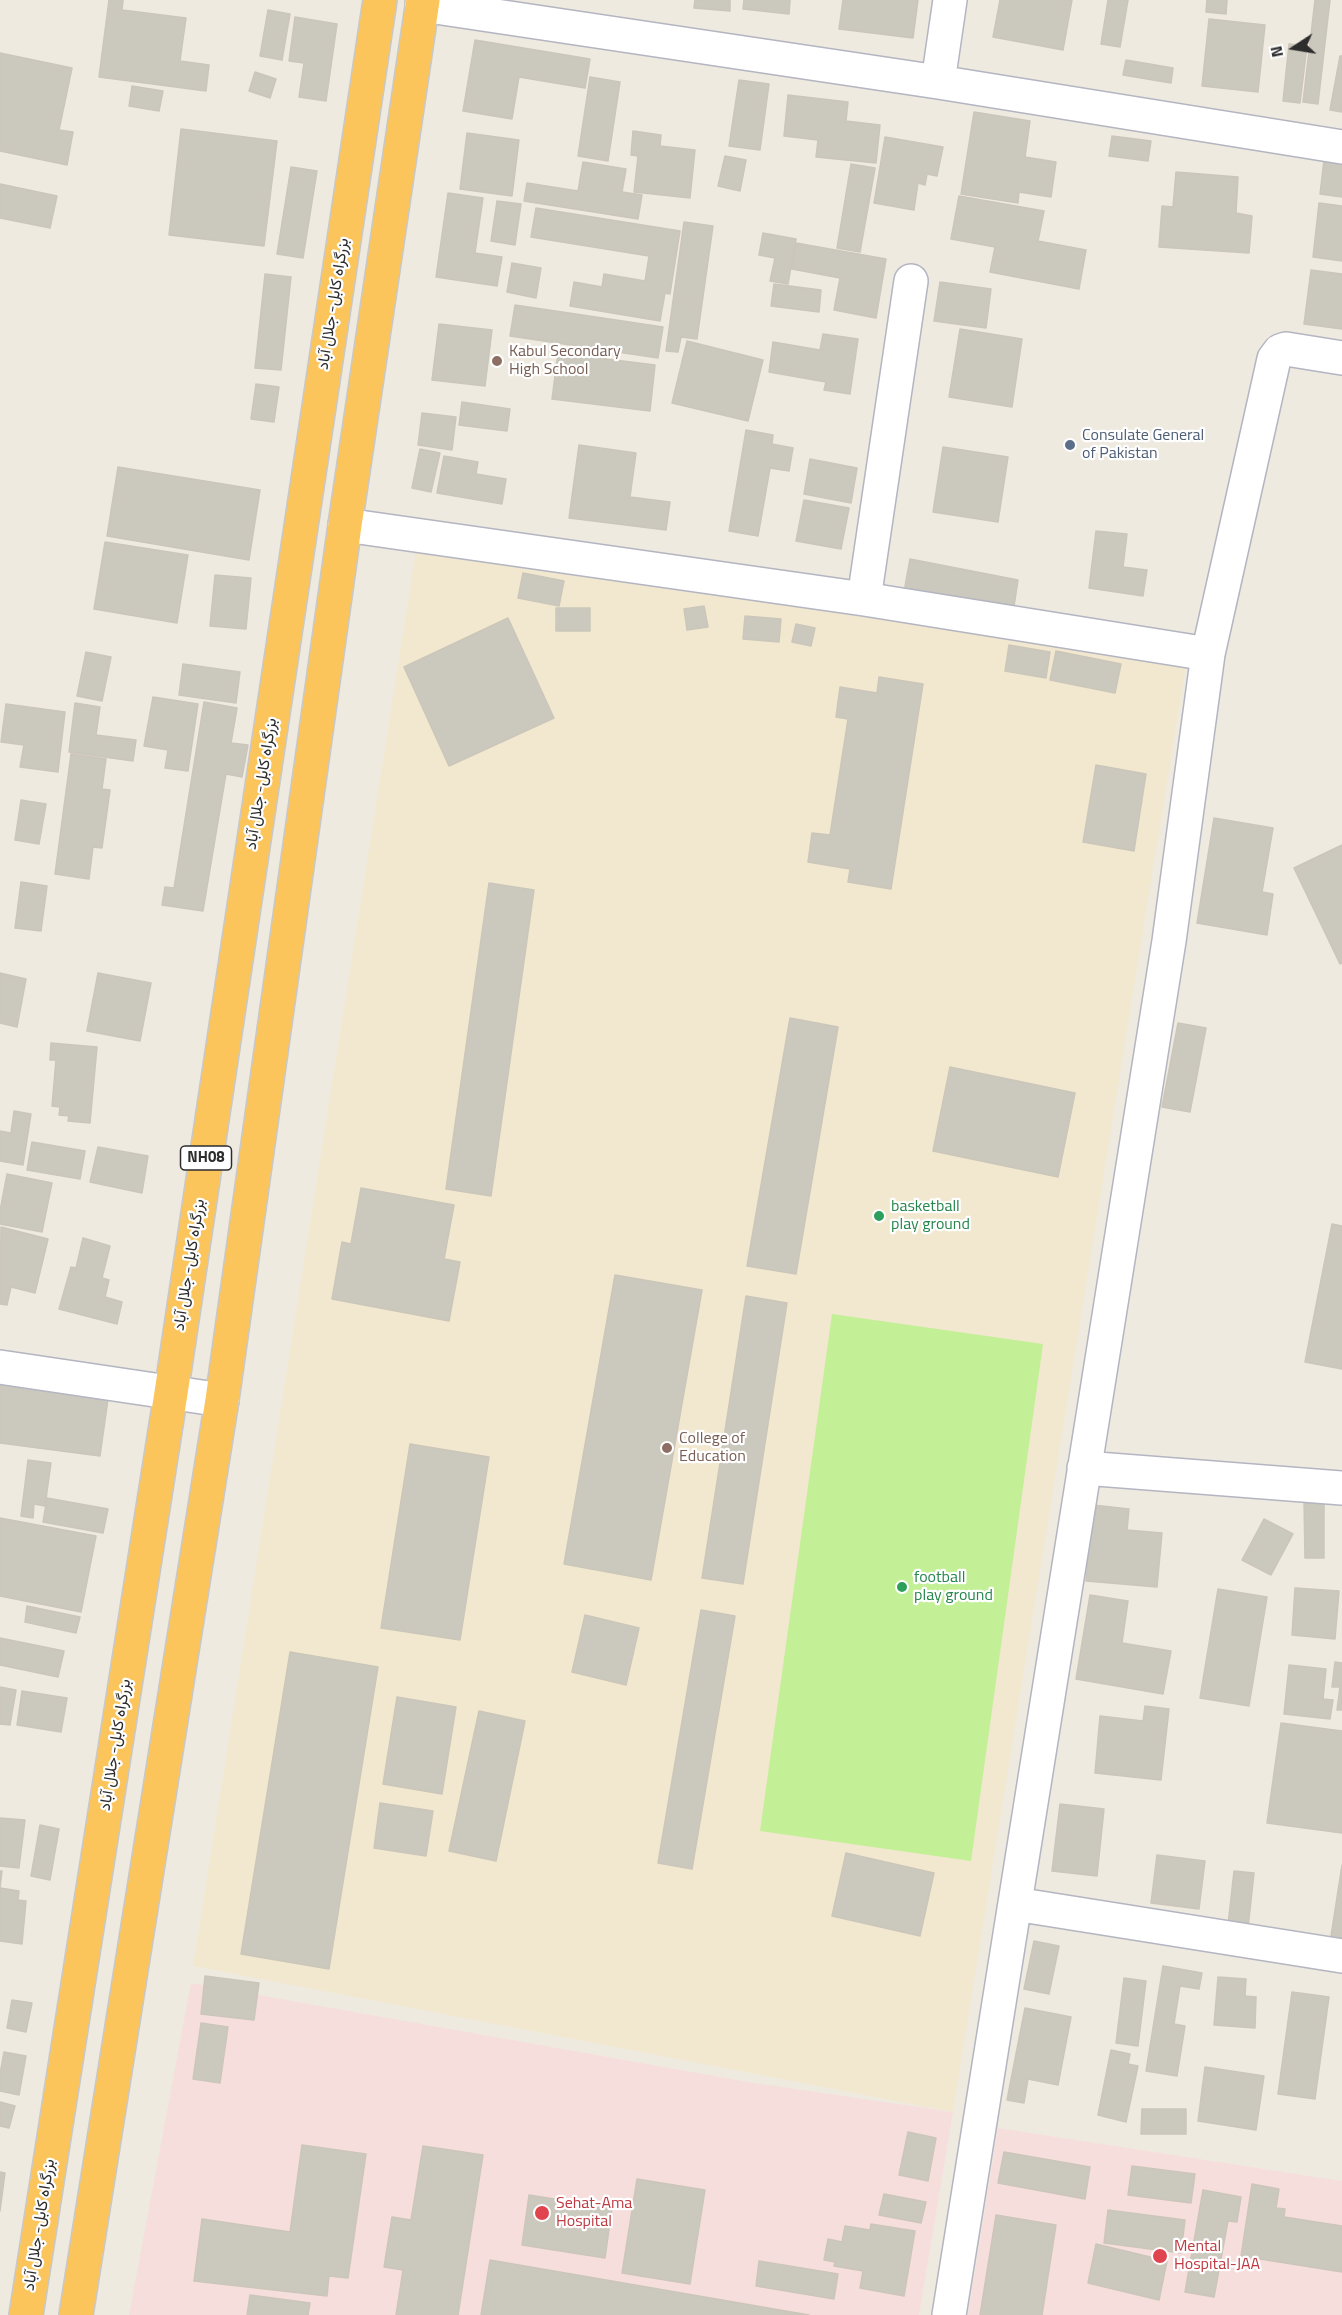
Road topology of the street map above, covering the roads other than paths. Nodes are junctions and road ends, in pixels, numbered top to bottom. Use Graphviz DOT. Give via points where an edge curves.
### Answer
graph roads {
  1 [pos="380,0"];
  2 [pos="950,0"];
  3 [pos="412,2"];
  4 [pos="938,82"];
  5 [pos="1342,147"];
  6 [pos="911,280"];
  7 [pos="1342,358"];
  8 [pos="345,525"];
  9 [pos="864,599"];
  10 [pos="1208,654"];
  11 [pos="0,1366"];
  12 [pos="171,1393"];
  13 [pos="222,1400"];
  14 [pos="1084,1468"];
  15 [pos="1342,1488"];
  16 [pos="1015,1904"];
  17 [pos="1342,1956"];
  18 [pos="26,2315"];
  19 [pos="76,2315"];
  20 [pos="950,2315"];
  1 -- 12 [label="highway, بزرگراه کابل- جلال آباد / NH08"];
  2 -- 4 [label="street"];
  3 -- 4 [label="street"];
  3 -- 8 [label="highway, NH08"];
  4 -- 5 [label="street"];
  6 -- 9 [label="street"];
  7 -- 10 [label="street" via="1286,349 1274,359"];
  8 -- 9 [label="street"];
  8 -- 13 [label="highway, NH08"];
  9 -- 10 [label="street"];
  10 -- 14 [label="street" via="1169,941"];
  11 -- 12 [label="street"];
  12 -- 13 [label="street"];
  12 -- 18 [label="highway, بزرگراه کابل- جلال آباد / NH08"];
  13 -- 19 [label="highway, NH08"];
  14 -- 15 [label="street"];
  14 -- 16 [label="street"];
  16 -- 17 [label="street"];
  16 -- 20 [label="street"];
}
